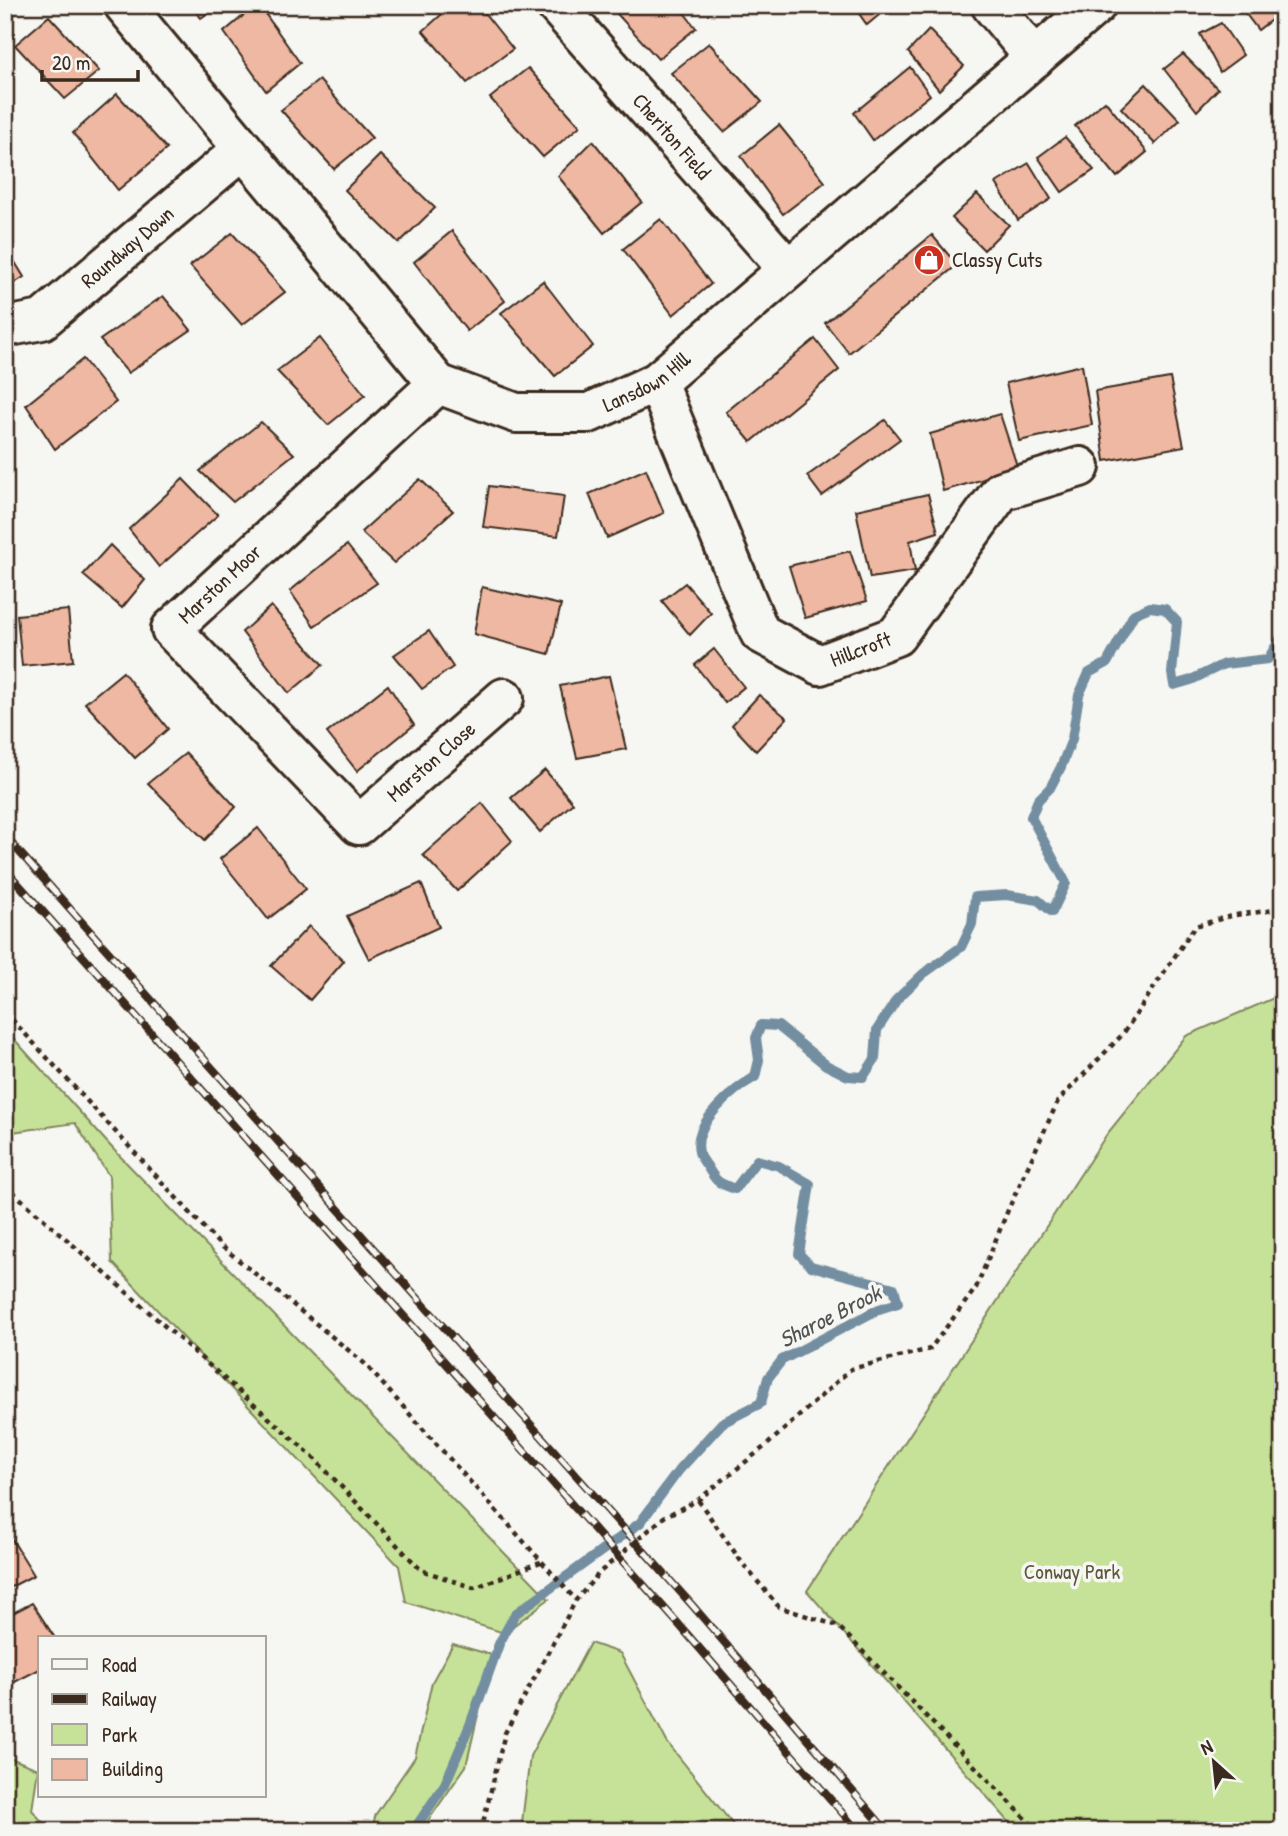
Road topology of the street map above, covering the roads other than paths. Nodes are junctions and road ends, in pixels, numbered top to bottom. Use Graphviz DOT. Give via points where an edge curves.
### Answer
graph roads {
  1 [pos="124,5"];
  2 [pos="556,5"];
  3 [pos="991,5"];
  4 [pos="1096,5"];
  5 [pos="1035,58"];
  6 [pos="243,149"];
  7 [pos="787,268"];
  8 [pos="5,327"];
  9 [pos="657,382"];
  10 [pos="438,384"];
  11 [pos="1080,467"];
  12 [pos="504,698"];
  13 [pos="359,825"];
  1 -- 6 [label="street, Lansdown Hill"];
  2 -- 7 [label="street, Cheriton Field"];
  3 -- 5 [label="street"];
  4 -- 5 [label="street, Lansdown Hill"];
  5 -- 7 [label="street, Lansdown Hill"];
  6 -- 8 [label="street, Roundway Down" via="42,320"];
  6 -- 10 [label="street, Lansdown Hill"];
  7 -- 9 [label="street, Lansdown Hill"];
  9 -- 10 [label="street, Lansdown Hill" via="589,414 516,413"];
  9 -- 11 [label="street, Hillcroft" via="760,633 820,665 896,636 1002,491"];
  10 -- 13 [label="street, Marston Moor" via="171,629"];
  12 -- 13 [label="street, Marston Close"];
}
